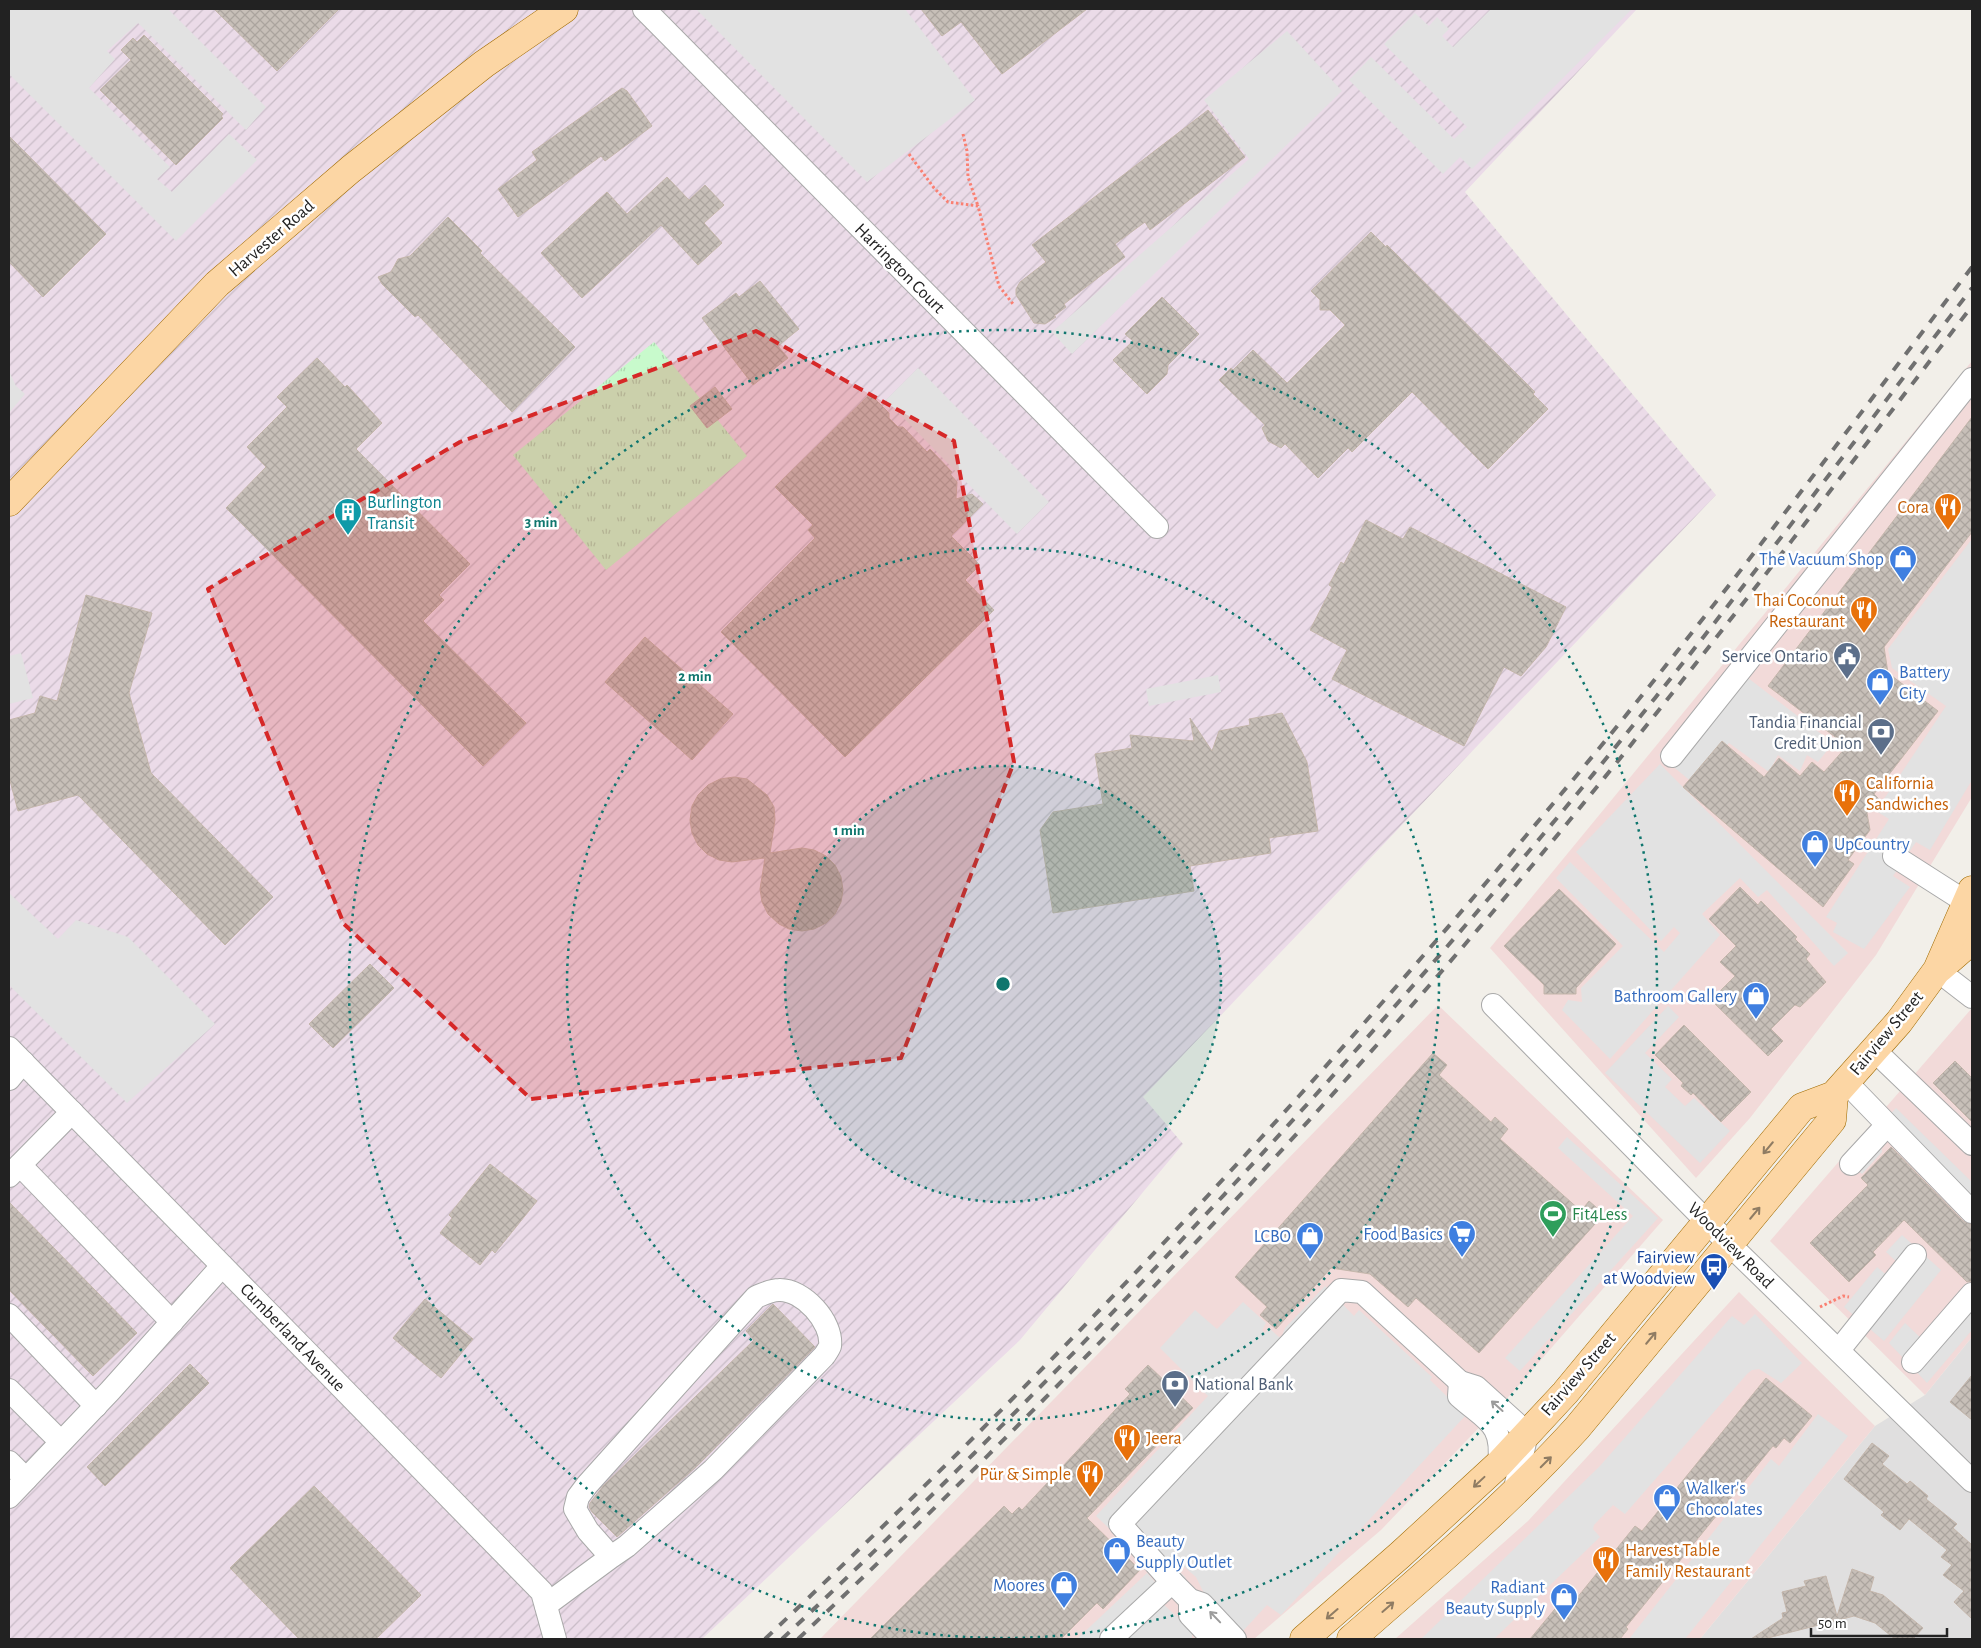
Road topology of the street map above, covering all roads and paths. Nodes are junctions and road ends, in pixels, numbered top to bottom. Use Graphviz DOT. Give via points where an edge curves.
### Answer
graph roads {
  1 [pos="564,9"];
  2 [pos="644,9"];
  3 [pos="963,134"];
  4 [pos="909,154"];
  5 [pos="978,206"];
  6 [pos="1013,304"];
  7 [pos="1972,379"];
  8 [pos="9,502"];
  9 [pos="1157,527"];
  10 [pos="1672,756"];
  11 [pos="1894,856"];
  12 [pos="1969,896"];
  13 [pos="1972,940"];
  14 [pos="1937,970"];
  15 [pos="1972,998"];
  16 [pos="1493,1005"];
  17 [pos="1874,1050"];
  18 [pos="14,1063"];
  19 [pos="1840,1088"];
  20 [pos="72,1112"];
  21 [pos="1887,1125"];
  22 [pos="1972,1144"];
  23 [pos="1851,1164"];
  24 [pos="14,1171"];
  25 [pos="1972,1212"];
  26 [pos="1706,1221"];
  27 [pos="1729,1244"];
  28 [pos="1915,1255"];
  29 [pos="222,1266"];
  30 [pos="1972,1294"];
  31 [pos="1849,1298"];
  32 [pos="9,1315"];
  33 [pos="1806,1319"];
  34 [pos="172,1322"];
  35 [pos="1839,1350"];
  36 [pos="1913,1362"];
  37 [pos="1460,1382"];
  38 [pos="9,1390"];
  39 [pos="96,1406"];
  40 [pos="1527,1433"];
  41 [pos="61,1442"];
  42 [pos="9,1462"];
  43 [pos="1499,1464"];
  44 [pos="26,1479"];
  45 [pos="1972,1481"];
  46 [pos="1514,1493"];
  47 [pos="9,1497"];
  48 [pos="611,1557"];
  49 [pos="1172,1582"];
  50 [pos="1190,1600"];
  51 [pos="546,1605"];
  52 [pos="555,1639"];
  53 [pos="1111,1639"];
  54 [pos="1213,1639"];
  55 [pos="1235,1639"];
  56 [pos="1304,1639"];
  57 [pos="1351,1639"];
  1 -- 8 [label="main road, Harvester Road" via="484,64 351,169 217,284"];
  2 -- 9 [label="street, Harrington Court"];
  3 -- 5 [label="path" via="968,177"];
  4 -- 5 [label="path" via="948,202"];
  5 -- 6 [label="path" via="999,286"];
  7 -- 10 [label="street"];
  11 -- 12 [label="street"];
  12 -- 14 [label="main road, Fairview Street"];
  13 -- 14 [label="main road, Fairview Street"];
  14 -- 15 [label="street"];
  14 -- 17 [label="main road, Fairview Street"];
  16 -- 26 [label="street, Woodview Road"];
  17 -- 19 [label="main road, Fairview Street"];
  17 -- 22 [label="street"];
  18 -- 20 [label="street, Cumberland Avenue"];
  19 -- 21 [label="street"];
  19 -- 26 [label="main road, Fairview Street, one-way" via="1802,1107"];
  27 -- 19 [label="main road, Fairview Street, one-way" via="1832,1120"];
  20 -- 24 [label="street"];
  20 -- 29 [label="street, Cumberland Avenue"];
  21 -- 23 [label="street"];
  21 -- 25 [label="street"];
  24 -- 34 [label="street"];
  26 -- 27 [label="street, Woodview Road"];
  26 -- 40 [label="main road, Fairview Street" via="1565,1392"];
  27 -- 33 [label="street, Woodview Road"];
  46 -- 27 [label="main road, Fairview Street, one-way" via="1577,1428"];
  28 -- 35 [label="street"];
  29 -- 34 [label="street"];
  29 -- 51 [label="street, Cumberland Avenue" via="542,1592"];
  30 -- 36 [label="street"];
  31 -- 33 [label="path" via="1843,1296 1826,1302"];
  32 -- 39 [label="street"];
  33 -- 35 [label="street, Woodview Road"];
  34 -- 39 [label="street"];
  35 -- 45 [label="street, Woodview Road"];
  40 -- 37 [label="street, one-way" via="1476,1387"];
  37 -- 43 [label="street" via="1459,1396 1497,1430 1501,1446"];
  37 -- 49 [label="street" via="1362,1292 1341,1290 1120,1524"];
  38 -- 41 [label="street"];
  39 -- 41 [label="street"];
  40 -- 43 [label="main road, Fairview Street"];
  40 -- 46 [label="street"];
  41 -- 44 [label="street"];
  42 -- 44 [label="street"];
  43 -- 56 [label="main road, Fairview Street, one-way"];
  44 -- 47 [label="street"];
  57 -- 46 [label="main road, Fairview Street, one-way" via="1459,1546"];
  48 -- 48 [label="street" via="588,1531 575,1509 578,1497 587,1485 756,1296 780,1290 796,1294 811,1305 828,1332 830,1347 824,1356 713,1470"];
  48 -- 51 [label="street"];
  49 -- 50 [label="street"];
  49 -- 53 [label="street"];
  50 -- 54 [label="street" via="1190,1615"];
  55 -- 50 [label="street, one-way" via="1202,1604"];
  51 -- 52 [label="street, Cumberland Avenue"];
}
